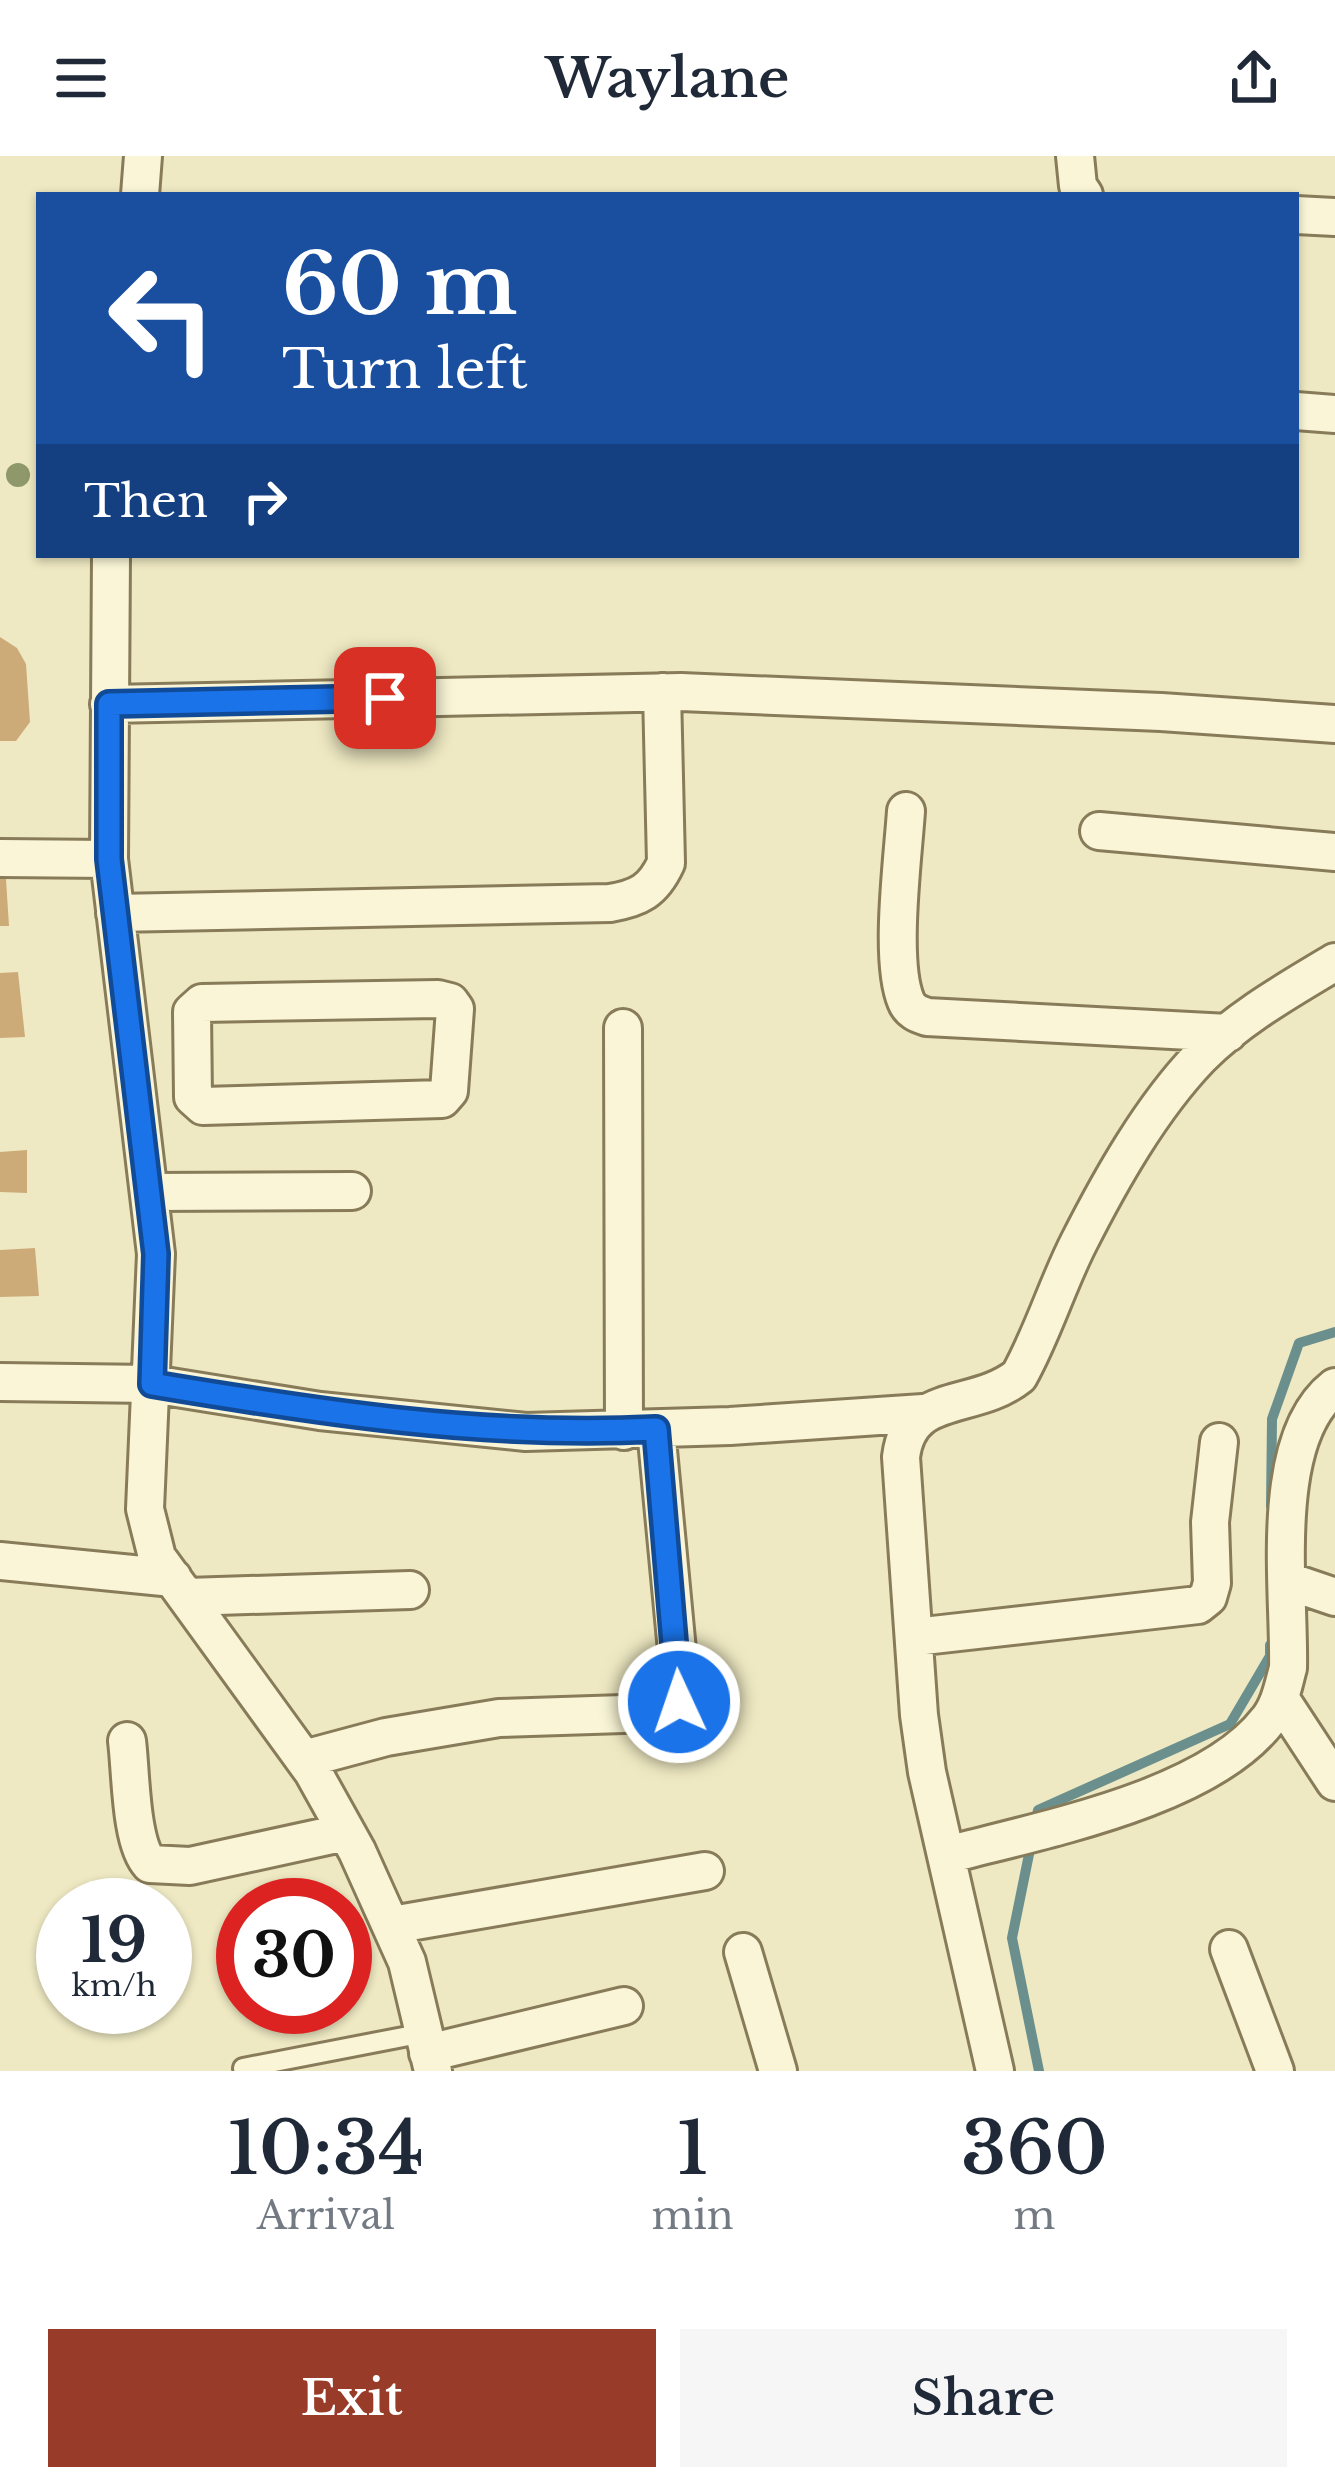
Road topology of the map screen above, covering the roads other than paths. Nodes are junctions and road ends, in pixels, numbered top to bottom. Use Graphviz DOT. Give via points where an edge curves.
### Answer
graph roads {
  1 [pos="143,156"];
  2 [pos="1075,156"];
  3 [pos="140,192"];
  4 [pos="1082,192"];
  5 [pos="1299,215"];
  6 [pos="1335,217"];
  7 [pos="1299,411"];
  8 [pos="1335,414"];
  9 [pos="111,558"];
  10 [pos="662,692"];
  11 [pos="109,704"];
  12 [pos="1335,724"];
  13 [pos="906,811"];
  14 [pos="1099,831"];
  15 [pos="1335,852"];
  16 [pos="0,858"];
  17 [pos="109,859"];
  18 [pos="115,913"];
  19 [pos="1335,962"];
  20 [pos="623,1028"];
  21 [pos="1228,1033"];
  22 [pos="195,1058"];
  23 [pos="135,1062"];
  24 [pos="352,1191"];
  25 [pos="151,1192"];
  26 [pos="0,1382"];
  27 [pos="152,1384"];
  28 [pos="1335,1387"];
  29 [pos="923,1413"];
  30 [pos="640,1430"];
  31 [pos="1219,1442"];
  32 [pos="0,1561"];
  33 [pos="1288,1581"];
  34 [pos="180,1587"];
  35 [pos="410,1590"];
  36 [pos="1335,1598"];
  37 [pos="916,1637"];
  38 [pos="1280,1698"];
  39 [pos="128,1741"];
  40 [pos="304,1759"];
  41 [pos="1335,1782"];
  42 [pos="346,1832"];
  43 [pos="947,1855"];
  44 [pos="705,1870"];
  45 [pos="392,1925"];
  46 [pos="1229,1949"];
  47 [pos="742,1952"];
  48 [pos="624,2006"];
  49 [pos="428,2052"];
  50 [pos="243,2068"];
  51 [pos="778,2071"];
  52 [pos="995,2071"];
  53 [pos="1275,2071"];
  1 -- 3 [label="street"];
  2 -- 4 [label="street"];
  5 -- 6 [label="street"];
  7 -- 8 [label="street"];
  9 -- 11 [label="street"];
  10 -- 11 [label="street"];
  10 -- 12 [label="street"];
  10 -- 18 [label="street" via="666,863 655,887 632,899"];
  11 -- 17 [label="street"];
  13 -- 21 [label="street" via="900,950 913,1012"];
  14 -- 15 [label="street"];
  16 -- 17 [label="street"];
  17 -- 18 [label="street"];
  18 -- 23 [label="street"];
  19 -- 21 [label="street"];
  20 -- 30 [label="street"];
  21 -- 29 [label="street" via="1137,1141 1081,1238 1019,1376 981,1398"];
  22 -- 22 [label="street" via="193,1097 202,1106 432,1102 449,1091 455,1009 438,999 202,1003 192,1012"];
  22 -- 23 [label="street"];
  23 -- 25 [label="street"];
  24 -- 25 [label="street"];
  25 -- 27 [label="street"];
  26 -- 27 [label="street"];
  27 -- 30 [label="street" via="417,1423"];
  27 -- 34 [label="street" via="145,1509 157,1557"];
  28 -- 33 [label="street" via="1306,1421 1293,1455"];
  29 -- 30 [label="street"];
  29 -- 37 [label="street" via="904,1437 901,1457"];
  30 -- 40 [label="street" via="680,1682 674,1709 499,1718"];
  31 -- 37 [label="street" via="1211,1583 1198,1605"];
  32 -- 34 [label="street"];
  33 -- 36 [label="street"];
  33 -- 38 [label="street"];
  34 -- 35 [label="street"];
  34 -- 40 [label="street"];
  37 -- 43 [label="street" via="924,1753"];
  38 -- 41 [label="street"];
  38 -- 43 [label="street" via="1250,1738 1184,1783"];
  39 -- 42 [label="street" via="141,1855 150,1864 190,1866"];
  40 -- 42 [label="street"];
  42 -- 45 [label="street"];
  43 -- 52 [label="street"];
  44 -- 45 [label="street"];
  45 -- 49 [label="street"];
  46 -- 53 [label="street"];
  47 -- 51 [label="street"];
  48 -- 49 [label="street"];
  49 -- 50 [label="lane"];
}
